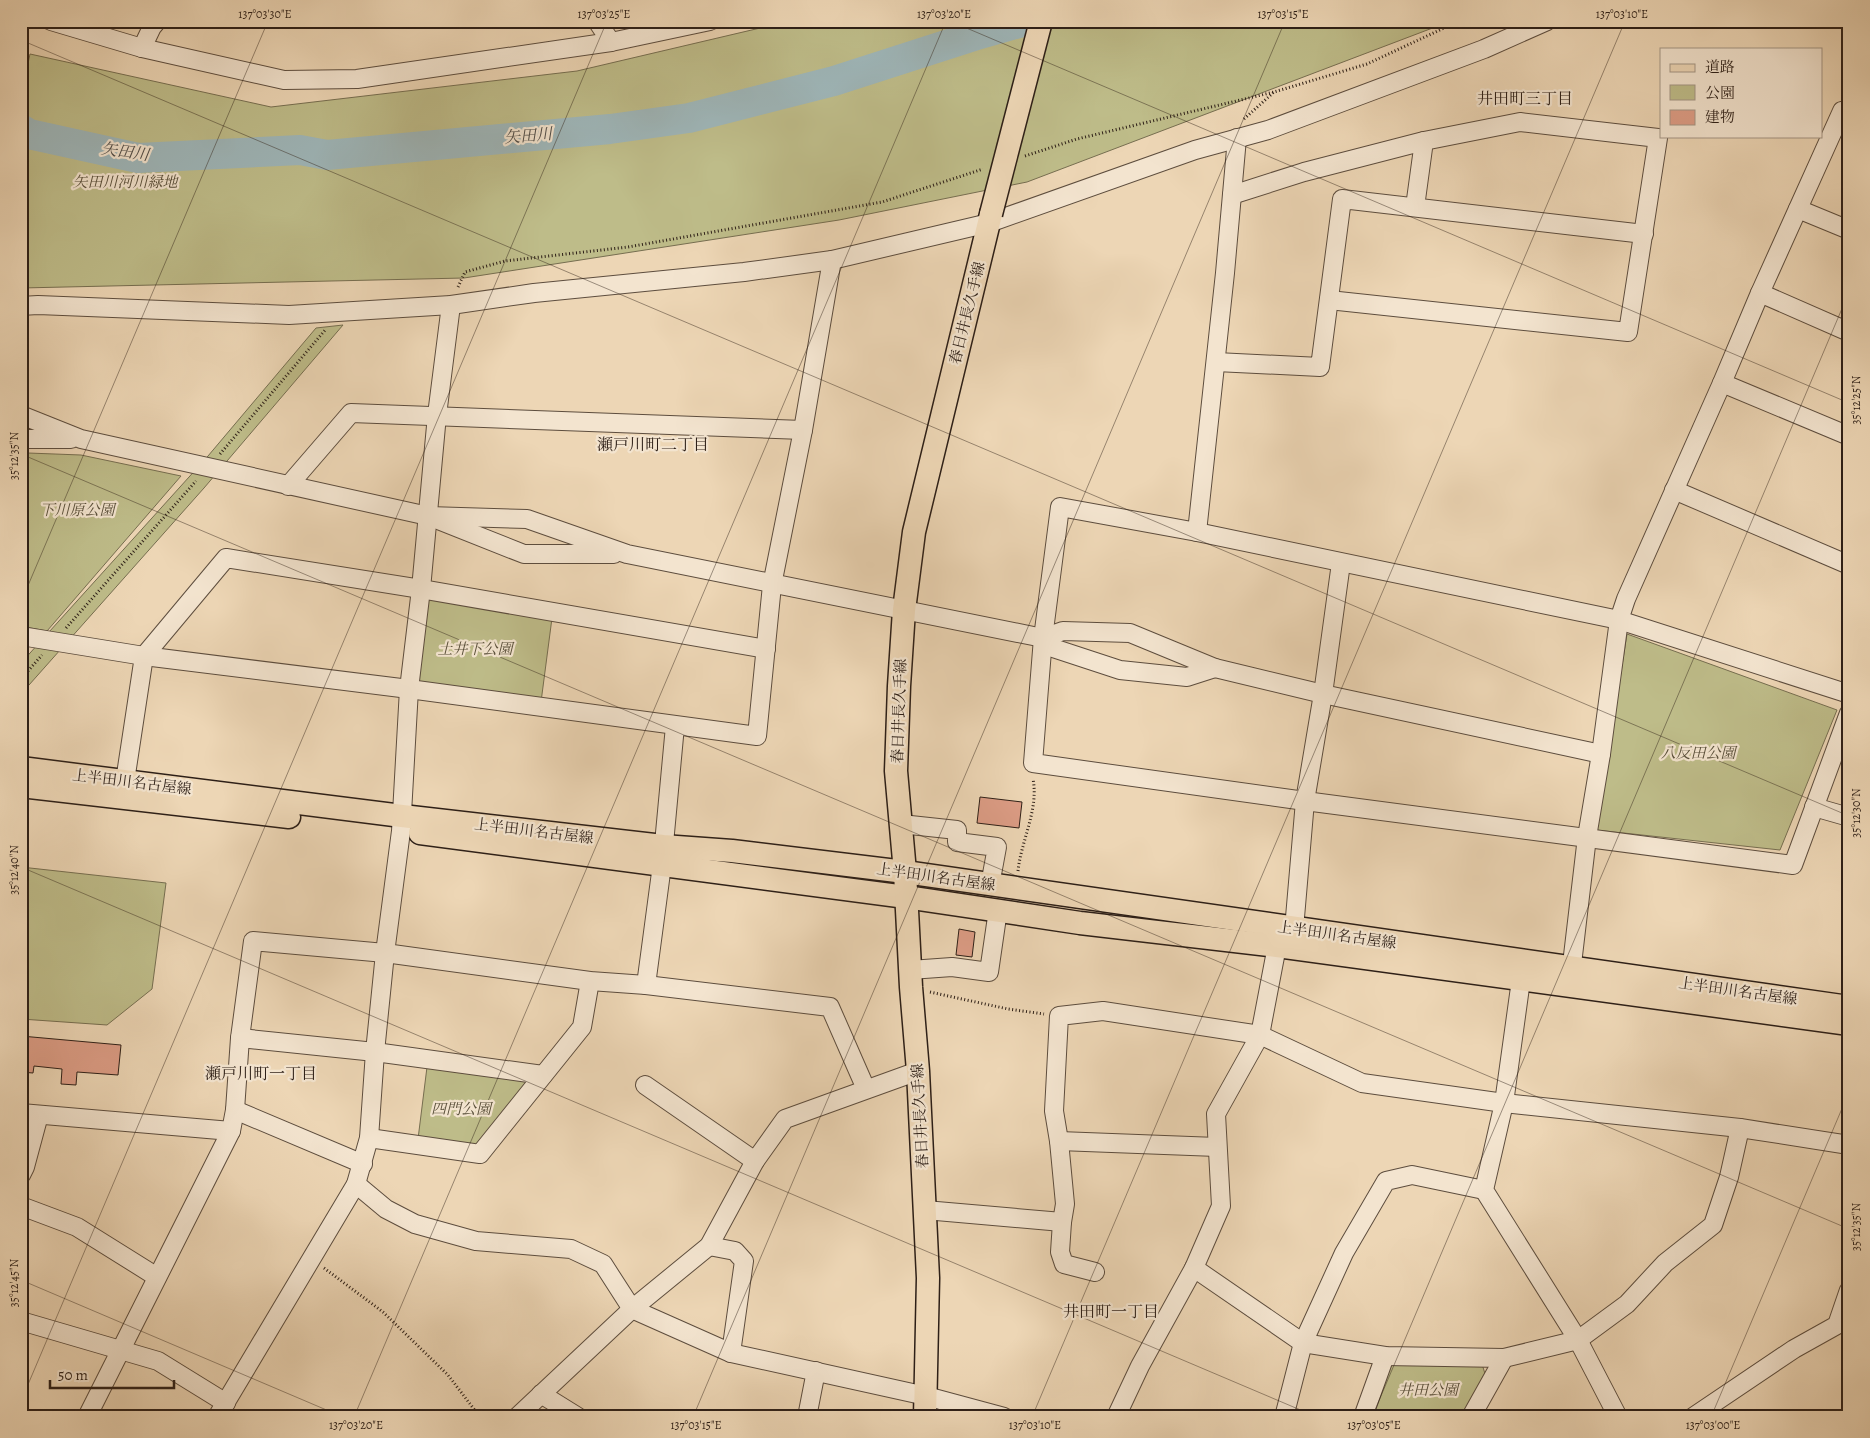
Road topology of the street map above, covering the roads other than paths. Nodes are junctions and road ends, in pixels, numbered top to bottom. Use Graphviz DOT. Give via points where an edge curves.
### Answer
graph roads {
  1 [pos="51,21"];
  2 [pos="596,21"];
  3 [pos="710,21"];
  4 [pos="1041,21"];
  5 [pos="1547,21"];
  6 [pos="152,23"];
  7 [pos="611,42"];
  8 [pos="142,48"];
  9 [pos="1849,110"];
  10 [pos="1238,131"];
  11 [pos="1424,141"];
  12 [pos="1232,195"];
  13 [pos="1414,207"];
  14 [pos="1798,209"];
  15 [pos="990,218"];
  16 [pos="1849,230"];
  17 [pos="1644,234"];
  18 [pos="832,260"];
  19 [pos="1760,293"];
  20 [pos="1329,300"];
  21 [pos="450,305"];
  22 [pos="21,306"];
  23 [pos="1849,332"];
  24 [pos="1216,362"];
  25 [pos="1722,383"];
  26 [pos="21,415"];
  27 [pos="437,415"];
  28 [pos="803,430"];
  29 [pos="1849,436"];
  30 [pos="21,439"];
  31 [pos="82,439"];
  32 [pos="288,486"];
  33 [pos="1674,490"];
  34 [pos="428,516"];
  35 [pos="1197,532"];
  36 [pos="627,554"];
  37 [pos="1341,563"];
  38 [pos="1849,565"];
  39 [pos="772,584"];
  40 [pos="421,589"];
  41 [pos="904,610"];
  42 [pos="1619,620"];
  43 [pos="21,636"];
  44 [pos="1043,638"];
  45 [pos="766,648"];
  46 [pos="144,656"];
  47 [pos="1215,668"];
  48 [pos="409,689"];
  49 [pos="1324,694"];
  50 [pos="1849,694"];
  51 [pos="1849,713"];
  52 [pos="675,726"];
  53 [pos="1601,754"];
  54 [pos="21,768"];
  55 [pos="125,781"];
  56 [pos="21,786"];
  57 [pos="1305,801"];
  58 [pos="1814,807"];
  59 [pos="1849,817"];
  60 [pos="402,823"];
  61 [pos="901,824"];
  62 [pos="1587,837"];
  63 [pos="662,855"];
  64 [pos="905,872"];
  65 [pos="990,885"];
  66 [pos="906,897"];
  67 [pos="998,910"];
  68 [pos="1294,929"];
  69 [pos="1277,946"];
  70 [pos="386,953"];
  71 [pos="1571,976"];
  72 [pos="910,979"];
  73 [pos="1521,980"];
  74 [pos="590,981"];
  75 [pos="646,985"];
  76 [pos="1849,1008"];
  77 [pos="1849,1024"];
  78 [pos="1260,1034"];
  79 [pos="240,1038"];
  80 [pos="375,1052"];
  81 [pos="918,1071"];
  82 [pos="543,1075"];
  83 [pos="645,1085"];
  84 [pos="866,1089"];
  85 [pos="1504,1103"];
  86 [pos="235,1110"];
  87 [pos="21,1113"];
  88 [pos="39,1115"];
  89 [pos="1740,1128"];
  90 [pos="231,1131"];
  91 [pos="369,1138"];
  92 [pos="1059,1141"];
  93 [pos="1849,1145"];
  94 [pos="1217,1147"];
  95 [pos="755,1161"];
  96 [pos="363,1164"];
  97 [pos="21,1175"];
  98 [pos="356,1184"];
  99 [pos="1484,1190"];
  100 [pos="21,1206"];
  101 [pos="925,1210"];
  102 [pos="1062,1222"];
  103 [pos="709,1246"];
  104 [pos="1194,1268"];
  105 [pos="1095,1272"];
  106 [pos="157,1278"];
  107 [pos="1849,1290"];
  108 [pos="632,1309"];
  109 [pos="21,1321"];
  110 [pos="1843,1328"];
  111 [pos="1578,1340"];
  112 [pos="1303,1344"];
  113 [pos="120,1349"];
  114 [pos="732,1352"];
  115 [pos="1385,1356"];
  116 [pos="1504,1358"];
  117 [pos="816,1371"];
  118 [pos="541,1394"];
  119 [pos="925,1406"];
  120 [pos="221,1410"];
  121 [pos="1478,1414"];
  122 [pos="87,1417"];
  123 [pos="517,1417"];
  124 [pos="578,1417"];
  125 [pos="807,1417"];
  126 [pos="1004,1417"];
  127 [pos="1116,1417"];
  128 [pos="1284,1417"];
  129 [pos="1363,1417"];
  130 [pos="1618,1417"];
  131 [pos="1694,1417"];
  1 -- 8 [label="street"];
  2 -- 7 [label="street"];
  3 -- 7 [label="street"];
  4 -- 15 [label="main road, 春日井長久手線, bridge"];
  5 -- 10 [label="street" via="1484,49 1268,130"];
  6 -- 8 [label="street"];
  7 -- 8 [label="street" via="348,80 284,80"];
  9 -- 14 [label="street" via="1842,111"];
  10 -- 12 [label="street"];
  10 -- 15 [label="street" via="1195,150"];
  11 -- 12 [label="street" via="1304,172"];
  11 -- 13 [label="street"];
  11 -- 17 [label="street" via="1520,122 1658,138"];
  12 -- 24 [label="street"];
  13 -- 17 [label="street"];
  13 -- 20 [label="street" via="1342,199"];
  14 -- 16 [label="street"];
  14 -- 19 [label="street"];
  15 -- 18 [label="street"];
  15 -- 41 [label="main road, 春日井長久手線" via="914,532"];
  17 -- 20 [label="street" via="1628,332"];
  18 -- 21 [label="street"];
  18 -- 28 [label="street"];
  19 -- 23 [label="street"];
  19 -- 25 [label="street"];
  20 -- 24 [label="street" via="1320,367"];
  21 -- 22 [label="street" via="289,315"];
  21 -- 27 [label="street"];
  24 -- 35 [label="street"];
  25 -- 29 [label="street"];
  25 -- 33 [label="street"];
  26 -- 31 [label="street"];
  27 -- 28 [label="street"];
  27 -- 32 [label="street" via="351,412"];
  27 -- 34 [label="street"];
  28 -- 39 [label="street"];
  30 -- 31 [label="street"];
  31 -- 32 [label="street"];
  32 -- 34 [label="street"];
  33 -- 38 [label="street"];
  33 -- 42 [label="street"];
  34 -- 36 [label="street" via="527,518"];
  34 -- 36 [label="street" via="524,554"];
  34 -- 40 [label="street"];
  35 -- 37 [label="street"];
  35 -- 44 [label="street" via="1060,507"];
  36 -- 39 [label="street"];
  37 -- 42 [label="street"];
  37 -- 49 [label="street"];
  39 -- 41 [label="street"];
  39 -- 45 [label="street"];
  40 -- 45 [label="street"];
  40 -- 46 [label="street" via="226,558"];
  40 -- 48 [label="street"];
  41 -- 44 [label="street"];
  41 -- 61 [label="main road, 春日井長久手線" via="896,770"];
  42 -- 50 [label="street"];
  42 -- 53 [label="street"];
  43 -- 46 [label="street"];
  44 -- 47 [label="street" via="1064,631 1130,633"];
  44 -- 47 [label="street" via="1053,648 1120,670 1187,677"];
  44 -- 57 [label="street" via="1033,763"];
  45 -- 52 [label="street" via="757,736"];
  46 -- 48 [label="street"];
  46 -- 55 [label="street"];
  47 -- 49 [label="street"];
  48 -- 52 [label="street"];
  48 -- 60 [label="street"];
  49 -- 53 [label="street"];
  49 -- 57 [label="street"];
  51 -- 58 [label="street"];
  52 -- 63 [label="street"];
  53 -- 62 [label="street"];
  54 -- 55 [label="main road, 上半田川名古屋線"];
  55 -- 60 [label="main road, 上半田川名古屋線"];
  56 -- 60 [label="main road, 上半田川名古屋線"];
  57 -- 62 [label="street"];
  57 -- 68 [label="street"];
  58 -- 59 [label="street"];
  58 -- 62 [label="street" via="1793,865"];
  60 -- 63 [label="main road, 上半田川名古屋線"];
  60 -- 70 [label="street"];
  61 -- 64 [label="main road, 春日井長久手線"];
  61 -- 65 [label="street" via="957,830 957,842 997,847"];
  62 -- 71 [label="street"];
  63 -- 64 [label="main road, 上半田川名古屋線" via="732,851"];
  63 -- 66 [label="main road, 上半田川名古屋線"];
  63 -- 75 [label="street"];
  64 -- 65 [label="main road, 上半田川名古屋線"];
  64 -- 66 [label="main road, 春日井長久手線"];
  65 -- 68 [label="main road, 上半田川名古屋線"];
  66 -- 67 [label="main road, 上半田川名古屋線"];
  66 -- 72 [label="main road, 春日井長久手線"];
  67 -- 69 [label="main road, 上半田川名古屋線"];
  67 -- 72 [label="street" via="989,972 952,967"];
  68 -- 71 [label="main road, 上半田川名古屋線"];
  69 -- 73 [label="main road, 上半田川名古屋線"];
  69 -- 78 [label="street"];
  70 -- 74 [label="street"];
  70 -- 79 [label="street" via="254,941"];
  70 -- 80 [label="street"];
  71 -- 73 [label="main road, 上半田川名古屋線"];
  71 -- 76 [label="main road, 上半田川名古屋線"];
  71 -- 77 [label="main road, 上半田川名古屋線"];
  72 -- 81 [label="main road, 春日井長久手線"];
  73 -- 85 [label="street"];
  74 -- 75 [label="street"];
  74 -- 82 [label="street" via="582,1026"];
  75 -- 84 [label="street" via="830,1007"];
  78 -- 85 [label="street" via="1362,1083"];
  78 -- 92 [label="street" via="1102,1011 1059,1016 1054,1111"];
  78 -- 94 [label="street" via="1216,1114"];
  79 -- 80 [label="street"];
  79 -- 86 [label="street"];
  80 -- 82 [label="street"];
  80 -- 91 [label="street"];
  81 -- 84 [label="street"];
  81 -- 101 [label="main road, 春日井長久手線"];
  82 -- 91 [label="street" via="480,1154"];
  83 -- 95 [label="street"];
  84 -- 95 [label="street" via="785,1119"];
  85 -- 89 [label="street"];
  85 -- 99 [label="street"];
  86 -- 90 [label="street"];
  86 -- 96 [label="street"];
  87 -- 88 [label="street"];
  88 -- 90 [label="street"];
  88 -- 97 [label="street"];
  89 -- 93 [label="street"];
  89 -- 111 [label="street" via="1729,1177 1713,1225 1665,1263 1627,1304"];
  90 -- 106 [label="street"];
  91 -- 96 [label="street"];
  92 -- 94 [label="street"];
  92 -- 102 [label="street" via="1065,1204"];
  94 -- 104 [label="street" via="1221,1206"];
  95 -- 103 [label="street"];
  96 -- 98 [label="street"];
  98 -- 108 [label="street" via="386,1209 415,1224 476,1241 570,1249 603,1264"];
  98 -- 120 [label="street"];
  99 -- 111 [label="street"];
  99 -- 112 [label="street" via="1412,1175 1386,1181 1344,1253"];
  100 -- 106 [label="street" via="77,1227"];
  101 -- 102 [label="street"];
  101 -- 119 [label="main road, 春日井長久手線" via="928,1278"];
  102 -- 105 [label="street" via="1060,1252 1064,1264"];
  103 -- 108 [label="street"];
  103 -- 114 [label="street" via="735,1251 744,1261"];
  104 -- 112 [label="street"];
  104 -- 127 [label="street"];
  106 -- 113 [label="street"];
  107 -- 110 [label="street"];
  108 -- 114 [label="street"];
  108 -- 118 [label="street"];
  109 -- 113 [label="street"];
  110 -- 131 [label="street" via="1794,1349"];
  111 -- 116 [label="street"];
  111 -- 130 [label="street"];
  112 -- 115 [label="street"];
  112 -- 128 [label="street"];
  113 -- 120 [label="street" via="158,1361"];
  113 -- 122 [label="street"];
  114 -- 117 [label="street"];
  115 -- 116 [label="street"];
  115 -- 129 [label="street"];
  116 -- 121 [label="street"];
  117 -- 119 [label="street"];
  117 -- 125 [label="street"];
  118 -- 123 [label="street"];
  118 -- 124 [label="street"];
  119 -- 126 [label="street"];
}
